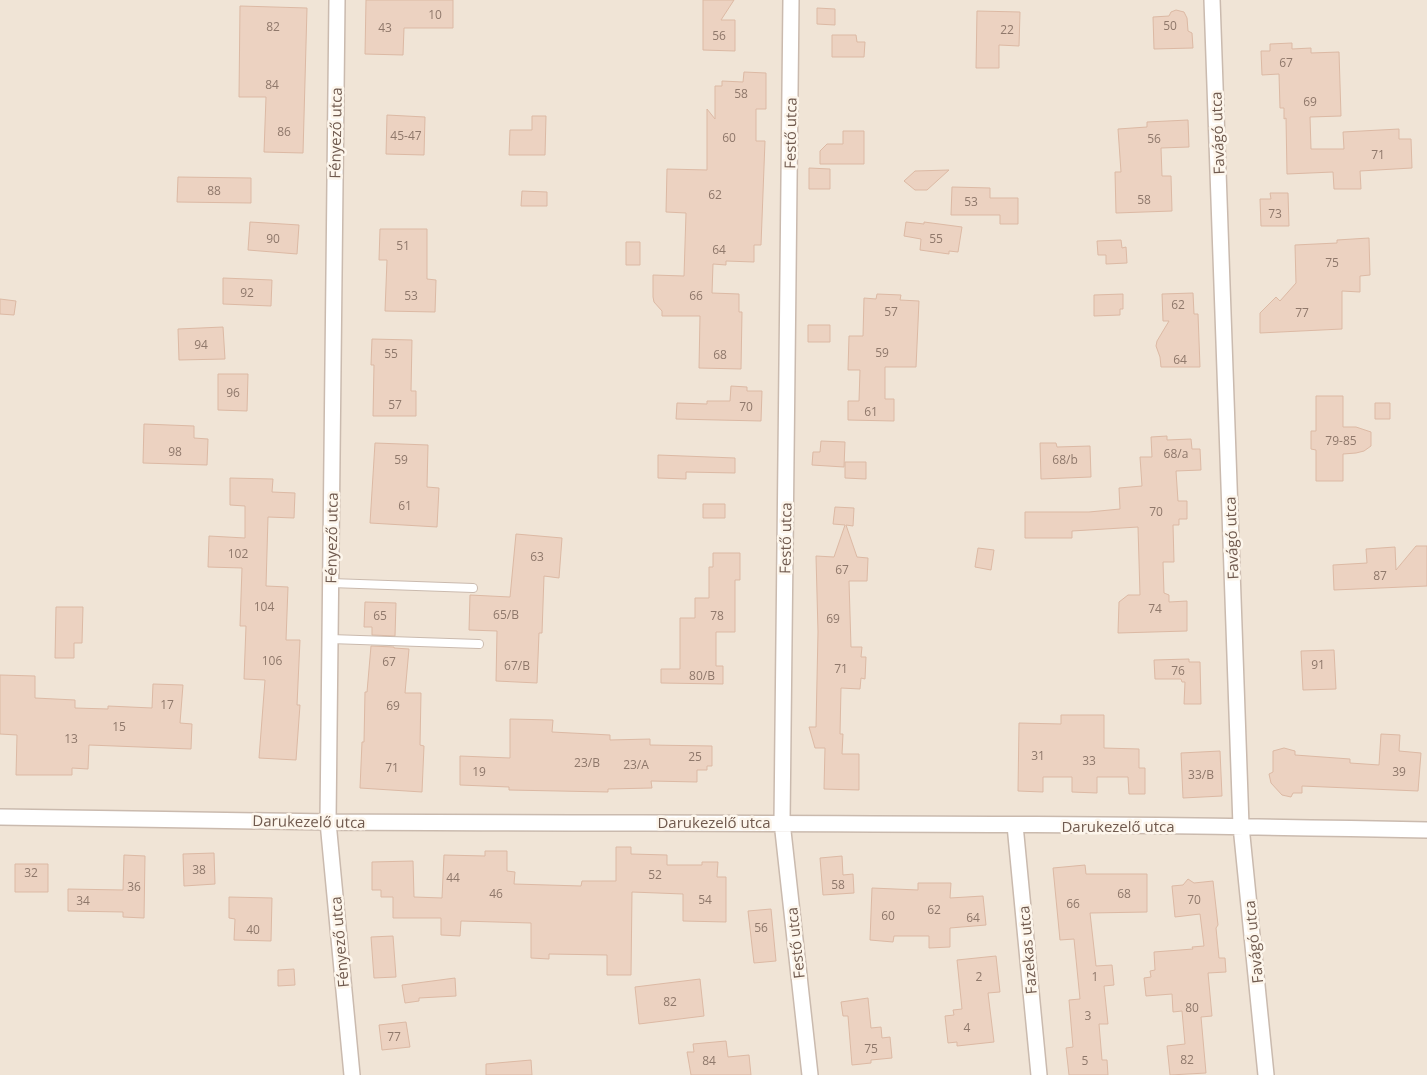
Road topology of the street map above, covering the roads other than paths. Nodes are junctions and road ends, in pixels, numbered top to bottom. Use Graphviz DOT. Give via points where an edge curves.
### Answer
graph roads {
  1 [pos="337,0"];
  2 [pos="791,0"];
  3 [pos="1212,0"];
  4 [pos="331,583"];
  5 [pos="473,588"];
  6 [pos="330,639"];
  7 [pos="478,644"];
  8 [pos="0,817"];
  9 [pos="328,822"];
  10 [pos="782,822"];
  11 [pos="1015,825"];
  12 [pos="1241,826"];
  13 [pos="1427,830"];
  14 [pos="352,1075"];
  15 [pos="810,1075"];
  16 [pos="1040,1075"];
  17 [pos="1266,1075"];
  1 -- 4 [label="street, Fényező utca"];
  2 -- 10 [label="street, Festő utca"];
  3 -- 12 [label="street, Favágó utca"];
  4 -- 5 [label="lane"];
  4 -- 6 [label="street, Fényező utca"];
  6 -- 7 [label="lane"];
  6 -- 9 [label="street, Fényező utca"];
  8 -- 9 [label="street, Darukezelő utca"];
  9 -- 10 [label="street, Darukezelő utca"];
  9 -- 14 [label="street, Fényező utca"];
  10 -- 11 [label="street, Darukezelő utca"];
  10 -- 15 [label="street, Festő utca"];
  11 -- 12 [label="street, Darukezelő utca"];
  11 -- 16 [label="street, Fazekas utca"];
  12 -- 13 [label="street, Darukezelő utca"];
  12 -- 17 [label="street, Favágó utca"];
}
